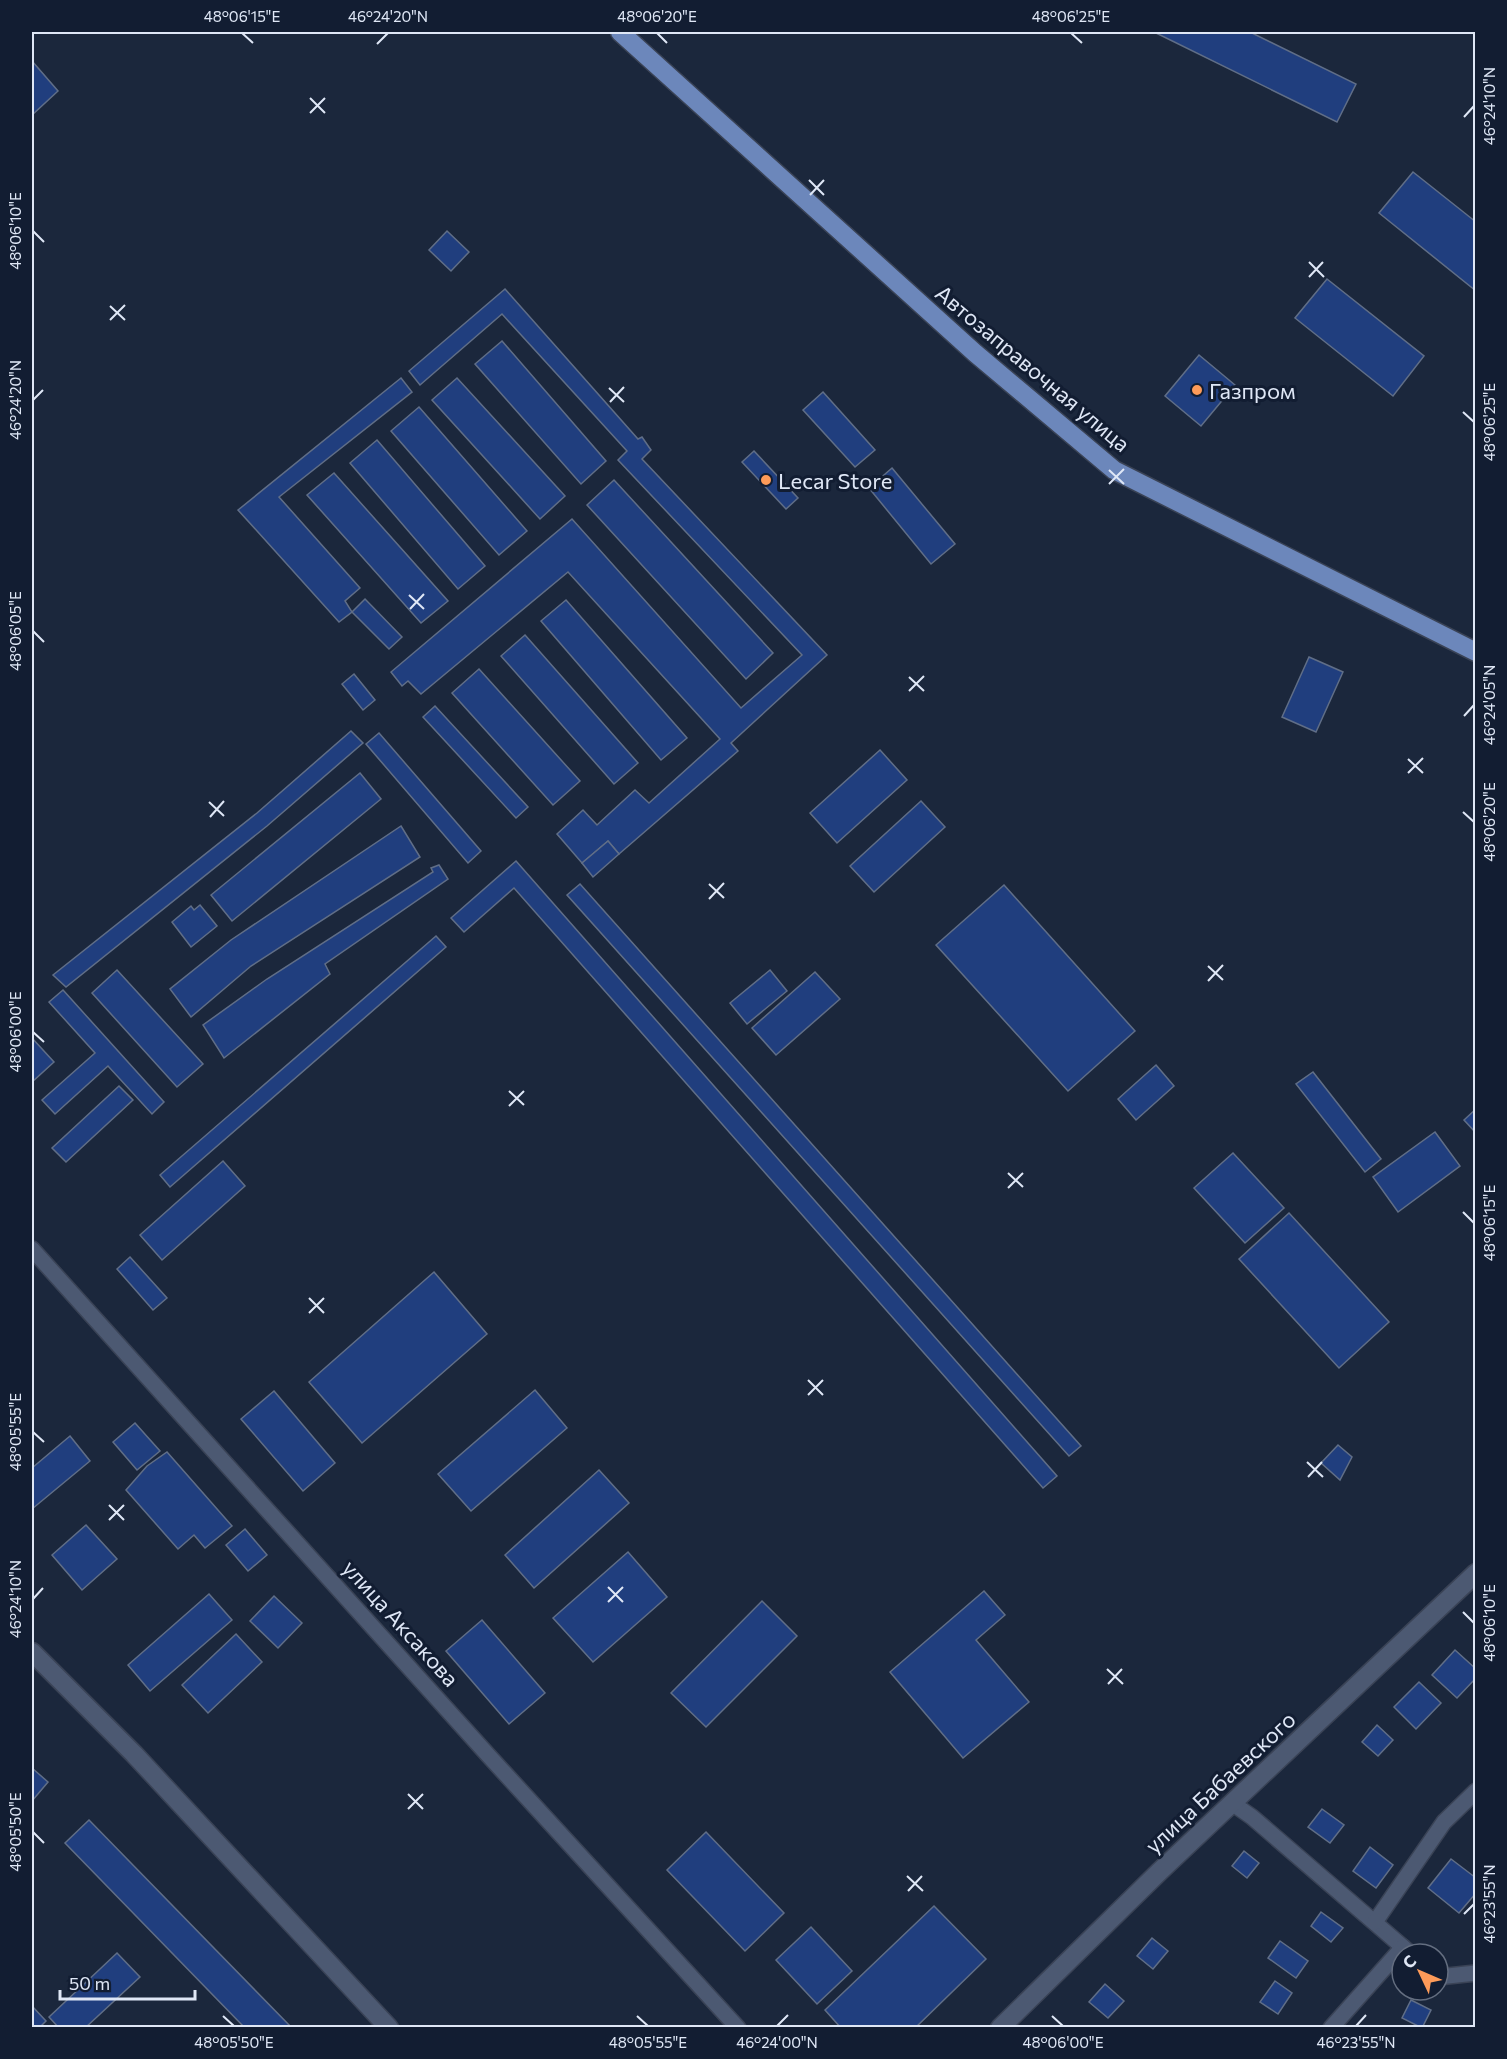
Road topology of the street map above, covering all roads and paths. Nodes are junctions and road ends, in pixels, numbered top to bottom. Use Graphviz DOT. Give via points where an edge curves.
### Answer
graph roads {
  1 [pos="620,32"];
  2 [pos="1476,652"];
  3 [pos="32,1248"];
  4 [pos="1476,1573"];
  5 [pos="32,1652"];
  6 [pos="1476,1791"];
  7 [pos="1232,1803"];
  8 [pos="1375,1922"];
  9 [pos="1398,1942"];
  10 [pos="1390,1967"];
  11 [pos="1476,1973"];
  12 [pos="1450,1976"];
  13 [pos="389,2028"];
  14 [pos="738,2028"];
  15 [pos="1000,2028"];
  16 [pos="1331,2028"];
  1 -- 2 [label="main road, Автозаправочная улица" via="975,353 1114,470"];
  3 -- 14 [label="street, улица Аксакова"];
  4 -- 7 [label="main road, улица Бабаевского"];
  5 -- 13 [label="main road" via="134,1754"];
  6 -- 8 [label="street" via="1444,1822"];
  7 -- 8 [label="street"];
  7 -- 15 [label="main road, улица Бабаевского"];
  8 -- 9 [label="street"];
  10 -- 16 [label="street"];
  11 -- 12 [label="street"];
}
